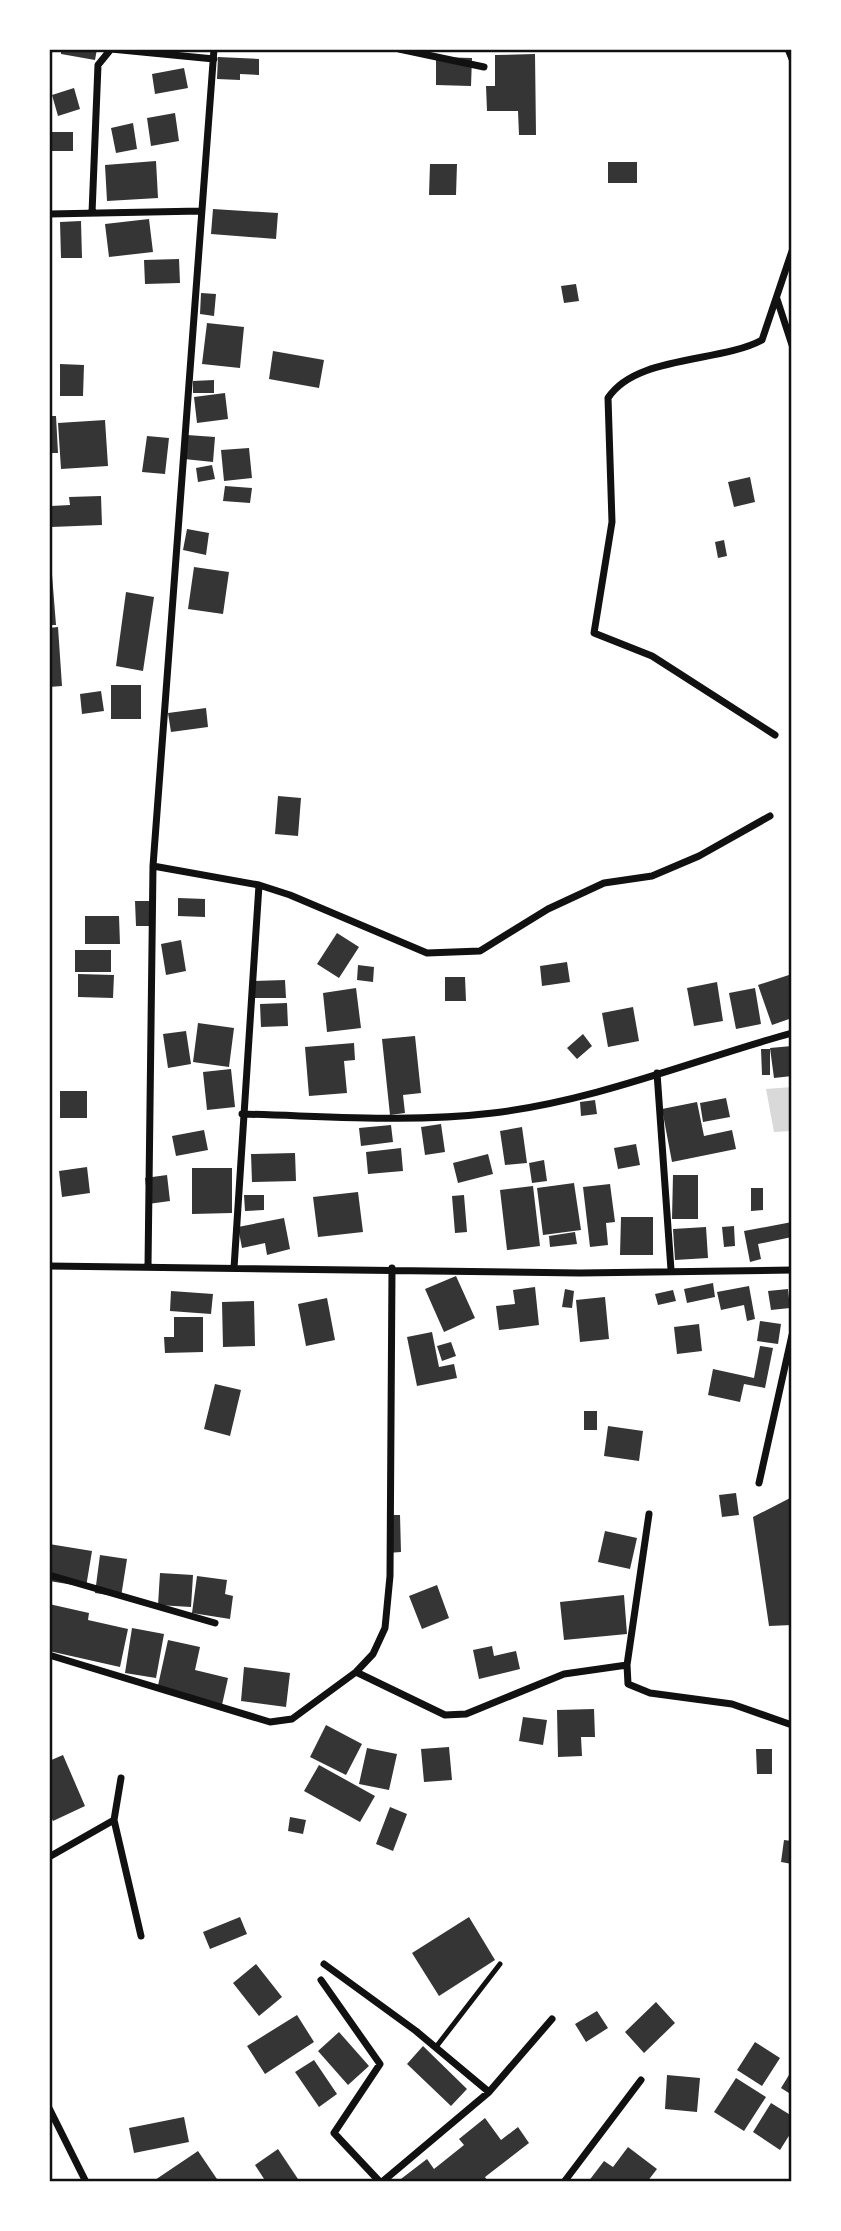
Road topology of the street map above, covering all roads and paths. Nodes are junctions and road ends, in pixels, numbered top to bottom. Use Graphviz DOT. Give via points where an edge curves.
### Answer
graph roads {
  1 [pos="214,49"];
  2 [pos="399,49"];
  3 [pos="788,49"];
  4 [pos="214,59"];
  5 [pos="792,59"];
  6 [pos="484,67"];
  7 [pos="201,211"];
  8 [pos="92,213"];
  9 [pos="49,214"];
  10 [pos="792,251"];
  11 [pos="777,299"];
  12 [pos="792,345"];
  13 [pos="775,735"];
  14 [pos="771,816"];
  15 [pos="153,866"];
  16 [pos="258,885"];
  17 [pos="792,1033"];
  18 [pos="657,1073"];
  19 [pos="242,1114"];
  20 [pos="49,1266"];
  21 [pos="148,1267"];
  22 [pos="234,1268"];
  23 [pos="392,1268"];
  24 [pos="671,1270"];
  25 [pos="792,1270"];
  26 [pos="792,1335"];
  27 [pos="759,1483"];
  28 [pos="649,1514"];
  29 [pos="49,1575"];
  30 [pos="215,1623"];
  31 [pos="49,1655"];
  32 [pos="626,1665"];
  33 [pos="356,1672"];
  34 [pos="792,1725"];
  35 [pos="121,1779"];
  36 [pos="114,1820"];
  37 [pos="49,1857"];
  38 [pos="141,1936"];
  39 [pos="324,1964"];
  40 [pos="500,1964"];
  41 [pos="321,1980"];
  42 [pos="552,2019"];
  43 [pos="436,2047"];
  44 [pos="641,2080"];
  45 [pos="489,2092"];
  46 [pos="49,2108"];
  47 [pos="86,2182"];
  48 [pos="381,2182"];
  49 [pos="564,2182"];
  1 -- 4 [label="street"];
  2 -- 6 [label="street"];
  3 -- 5 [label="street"];
  4 -- 7 [label="street"];
  4 -- 8 [label="street" via="111,49 103,56 97,65"];
  7 -- 8 [label="street"];
  7 -- 15 [label="street"];
  8 -- 9 [label="street"];
  10 -- 11 [label="street"];
  11 -- 12 [label="street"];
  11 -- 13 [label="street" via="762,340 747,348 630,378 615,386 608,398 612,522 594,633 652,656"];
  14 -- 16 [label="street" via="652,876 604,883 548,909 480,951 427,953"];
  15 -- 16 [label="street"];
  15 -- 21 [label="street"];
  16 -- 19 [label="street"];
  17 -- 18 [label="street"];
  18 -- 19 [label="street" via="579,1096 495,1113 425,1119"];
  18 -- 24 [label="street"];
  19 -- 22 [label="street"];
  20 -- 21 [label="street"];
  21 -- 22 [label="street"];
  22 -- 23 [label="street"];
  23 -- 24 [label="street" via="580,1273"];
  23 -- 33 [label="street" via="390,1576 385,1628 373,1654"];
  24 -- 25 [label="street"];
  26 -- 27 [label="street"];
  28 -- 32 [label="street"];
  29 -- 30 [label="street"];
  31 -- 33 [label="street" via="270,1723 292,1719"];
  32 -- 33 [label="street" via="564,1674 466,1714 446,1715"];
  32 -- 34 [label="street" via="628,1684 634,1689 732,1704"];
  35 -- 36 [label="street"];
  36 -- 37 [label="street"];
  36 -- 38 [label="street"];
  39 -- 43 [label="street"];
  40 -- 43 [label="lane"];
  41 -- 48 [label="street" via="380,2064 334,2133"];
  42 -- 45 [label="street"];
  43 -- 45 [label="street"];
  44 -- 49 [label="street"];
  45 -- 48 [label="street"];
  46 -- 47 [label="street"];
}
